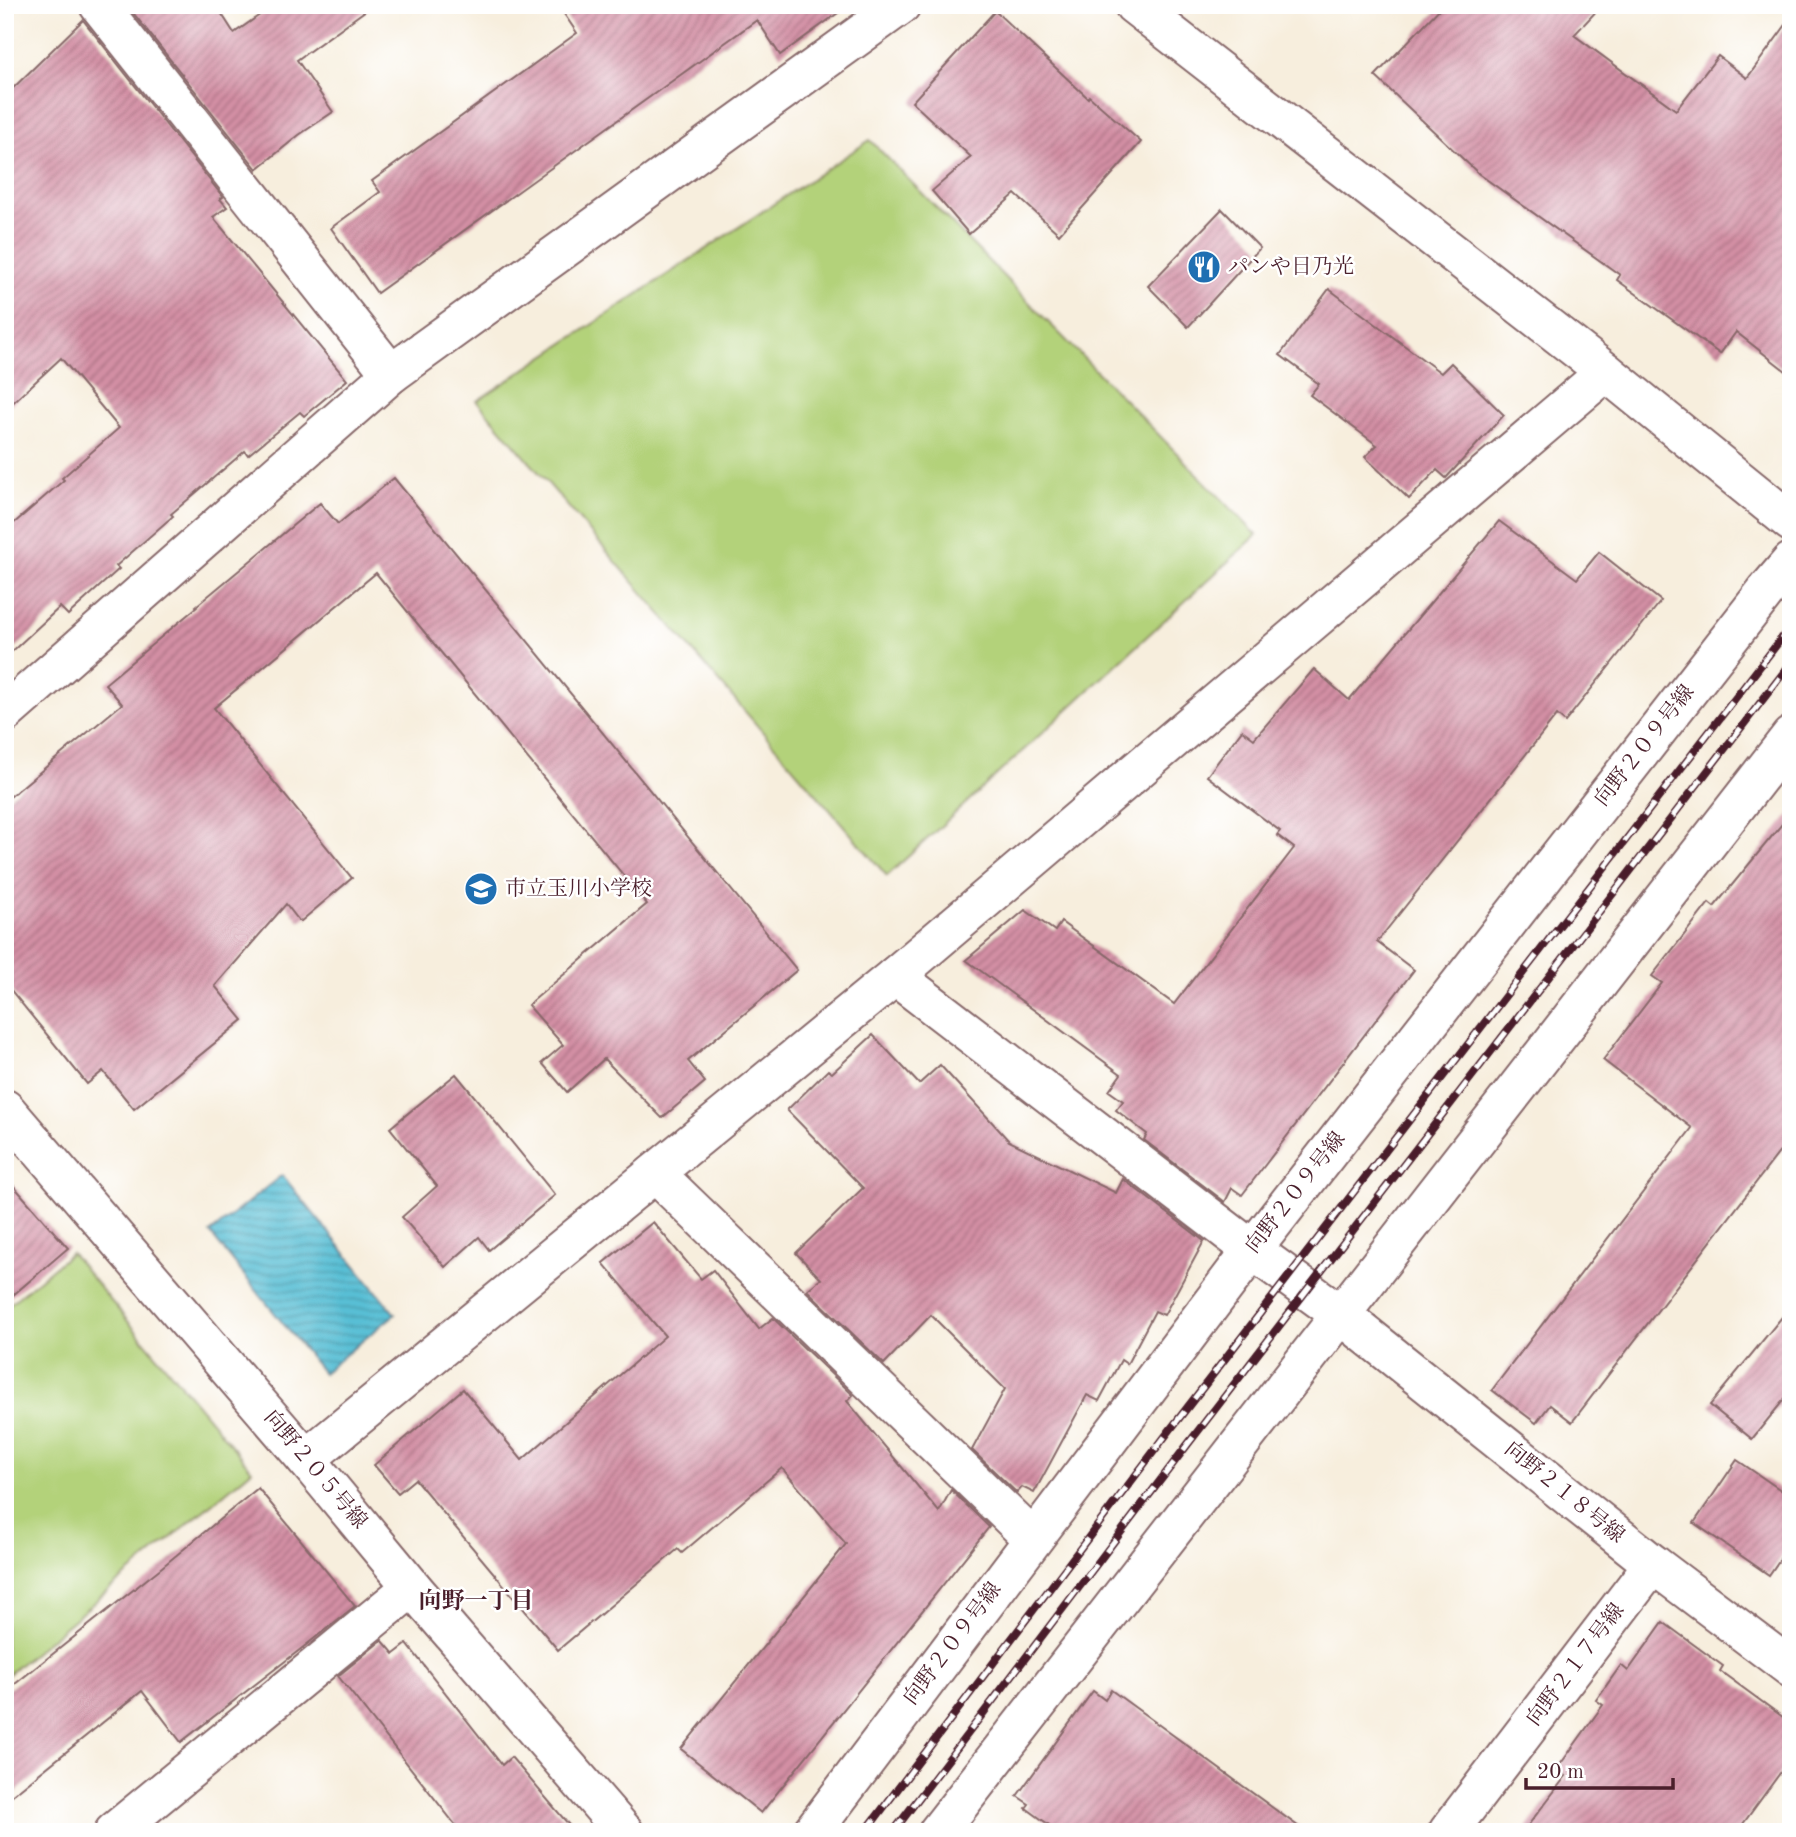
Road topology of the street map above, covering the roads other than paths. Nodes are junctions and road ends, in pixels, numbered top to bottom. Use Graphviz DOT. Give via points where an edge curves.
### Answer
graph roads {
  1 [pos="99,5"];
  2 [pos="901,5"];
  3 [pos="1134,5"];
  4 [pos="1606,372"];
  5 [pos="391,374"];
  6 [pos="1791,522"];
  7 [pos="1791,562"];
  8 [pos="5,713"];
  9 [pos="1791,736"];
  10 [pos="895,976"];
  11 [pos="9,1121"];
  12 [pos="655,1173"];
  13 [pos="1252,1250"];
  14 [pos="1340,1314"];
  15 [pos="306,1458"];
  16 [pos="1032,1539"];
  17 [pos="1653,1564"];
  18 [pos="412,1587"];
  19 [pos="1791,1668"];
  20 [pos="114,1832"];
  21 [pos="624,1832"];
  22 [pos="812,1832"];
  23 [pos="937,1832"];
  24 [pos="1448,1832"];
  1 -- 5 [label="street"];
  2 -- 5 [label="street"];
  3 -- 4 [label="street"];
  4 -- 6 [label="street"];
  4 -- 10 [label="street"];
  5 -- 8 [label="street"];
  7 -- 13 [label="street, 向野２０９号線"];
  9 -- 14 [label="street"];
  10 -- 12 [label="street"];
  10 -- 13 [label="street, 向野２１８号線"];
  11 -- 15 [label="street, 向野２０５号線"];
  12 -- 15 [label="street"];
  12 -- 16 [label="street"];
  13 -- 14 [label="street, 向野２１８号線"];
  13 -- 16 [label="street, 向野２０９号線"];
  14 -- 17 [label="street, 向野２１８号線"];
  14 -- 23 [label="street"];
  15 -- 18 [label="street, 向野２０５号線"];
  16 -- 22 [label="street, 向野２０９号線"];
  17 -- 19 [label="street, 向野２１８号線"];
  17 -- 24 [label="street, 向野２１７号線"];
  18 -- 20 [label="street"];
  18 -- 21 [label="street, 向野２０５号線"];
}
